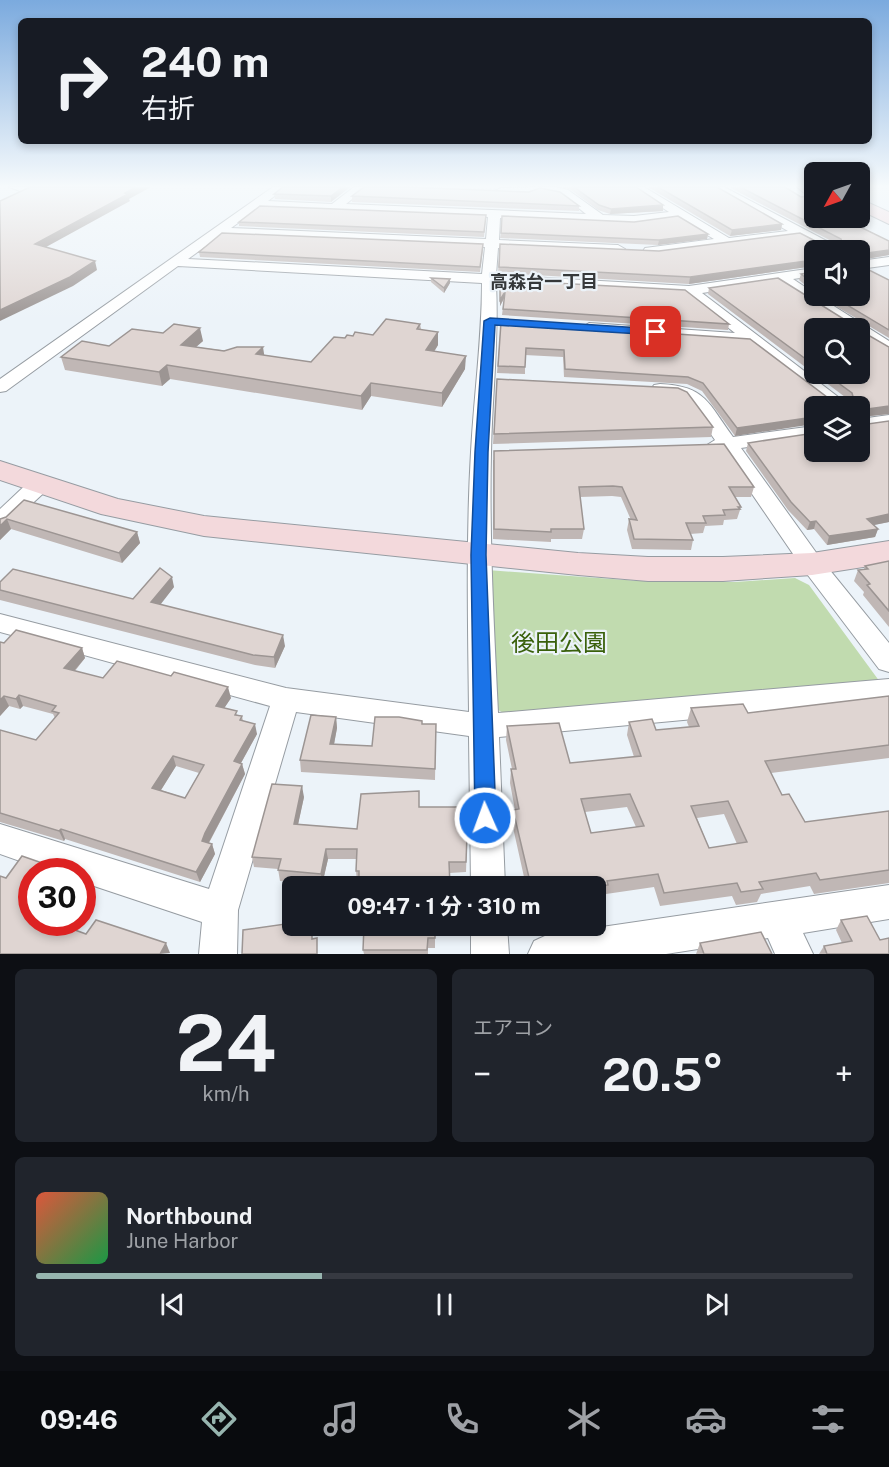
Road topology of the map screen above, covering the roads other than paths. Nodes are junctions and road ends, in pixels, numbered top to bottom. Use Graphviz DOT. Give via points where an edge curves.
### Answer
graph roads {
  1 [pos="217,231"];
  2 [pos="228,232"];
  3 [pos="493,232"];
  4 [pos="709,232"];
  5 [pos="798,232"];
  6 [pos="801,233"];
  7 [pos="814,240"];
  8 [pos="727,242"];
  9 [pos="492,244"];
  10 [pos="889,261"];
  11 [pos="173,262"];
  12 [pos="870,264"];
  13 [pos="870,271"];
  14 [pos="804,273"];
  15 [pos="879,276"];
  16 [pos="778,277"];
  17 [pos="489,278"];
  18 [pos="688,290"];
  19 [pos="842,318"];
  20 [pos="573,327"];
  21 [pos="870,336"];
  22 [pos="751,339"];
  23 [pos="889,348"];
  24 [pos="486,380"];
  25 [pos="509,381"];
  26 [pos="0,387"];
  27 [pos="646,389"];
  28 [pos="828,396"];
  29 [pos="889,421"];
  30 [pos="870,422"];
  31 [pos="804,434"];
  32 [pos="729,445"];
  33 [pos="693,446"];
  34 [pos="505,451"];
  35 [pos="481,452"];
  36 [pos="0,470"];
  37 [pos="40,484"];
  38 [pos="0,521"];
  39 [pos="889,552"];
  40 [pos="479,555"];
  41 [pos="812,564"];
  42 [pos="0,623"];
  43 [pos="889,663"];
  44 [pos="889,690"];
  45 [pos="286,699"];
  46 [pos="482,726"];
  47 [pos="0,839"];
  48 [pos="488,876"];
  49 [pos="889,902"];
  50 [pos="220,910"];
  51 [pos="778,920"];
  52 [pos="489,936"];
  53 [pos="218,954"];
  54 [pos="490,954"];
  55 [pos="547,954"];
  56 [pos="794,954"];
  1 -- 11 [label="street"];
  2 -- 9 [label="street"];
  3 -- 9 [label="street"];
  4 -- 8 [label="street"];
  5 -- 6 [label="street"];
  6 -- 7 [label="street"];
  6 -- 8 [label="street"];
  8 -- 9 [label="street" via="658,251"];
  9 -- 17 [label="street"];
  10 -- 12 [label="street"];
  11 -- 17 [label="street"];
  11 -- 26 [label="street"];
  13 -- 15 [label="street"];
  14 -- 16 [label="street"];
  16 -- 18 [label="street"];
  16 -- 19 [label="street"];
  17 -- 18 [label="street"];
  17 -- 24 [label="street" via="496,322"];
  18 -- 22 [label="street"];
  20 -- 22 [label="street"];
  21 -- 23 [label="street"];
  22 -- 28 [label="street"];
  24 -- 25 [label="street"];
  24 -- 35 [label="street"];
  27 -- 32 [label="street" via="680,390 694,396"];
  29 -- 30 [label="street"];
  31 -- 32 [label="street"];
  32 -- 33 [label="street"];
  32 -- 41 [label="street"];
  34 -- 35 [label="street"];
  35 -- 40 [label="street"];
  36 -- 37 [label="street"];
  37 -- 38 [label="street"];
  37 -- 40 [label="street" via="111,507 204,526"];
  39 -- 41 [label="street"];
  40 -- 41 [label="street" via="648,569"];
  40 -- 46 [label="street"];
  41 -- 43 [label="street"];
  42 -- 45 [label="street"];
  44 -- 46 [label="street"];
  45 -- 46 [label="street"];
  45 -- 50 [label="street"];
  46 -- 48 [label="street"];
  47 -- 50 [label="street"];
  49 -- 51 [label="street"];
  50 -- 53 [label="street"];
  51 -- 55 [label="street"];
  51 -- 56 [label="street"];
  52 -- 54 [label="street"];
}
